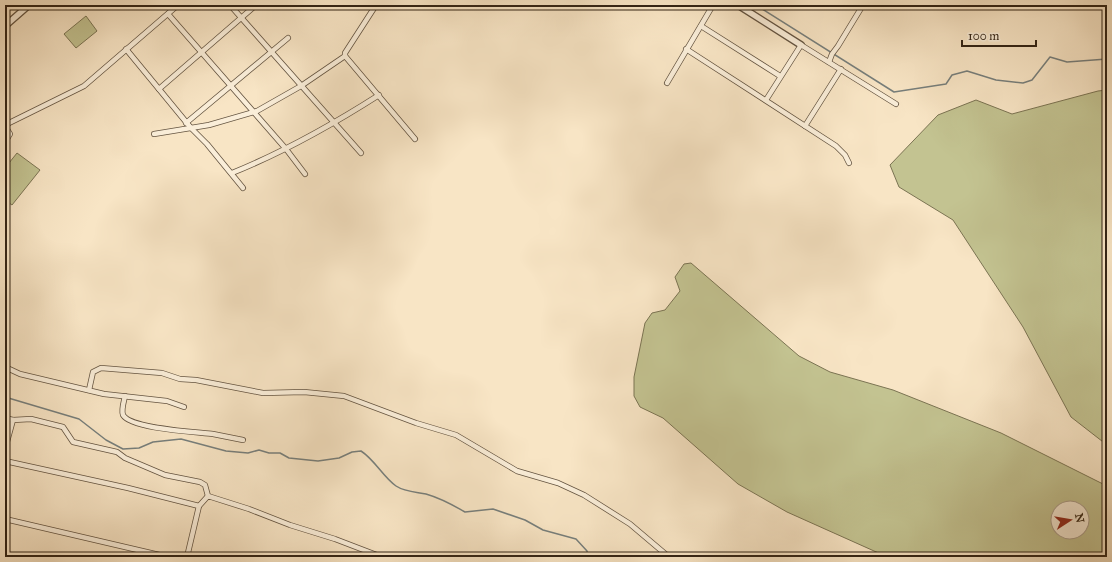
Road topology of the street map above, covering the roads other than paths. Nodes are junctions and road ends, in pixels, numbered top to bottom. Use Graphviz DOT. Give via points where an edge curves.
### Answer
graph roads {
  1 [pos="30,5"];
  2 [pos="178,5"];
  3 [pos="230,5"];
  4 [pos="256,5"];
  5 [pos="376,5"];
  6 [pos="713,5"];
  7 [pos="738,5"];
  8 [pos="863,5"];
  9 [pos="168,14"];
  10 [pos="241,18"];
  11 [pos="5,26"];
  12 [pos="700,26"];
  13 [pos="288,38"];
  14 [pos="801,44"];
  15 [pos="126,49"];
  16 [pos="686,50"];
  17 [pos="272,51"];
  18 [pos="202,52"];
  19 [pos="345,56"];
  20 [pos="829,62"];
  21 [pos="841,70"];
  22 [pos="780,76"];
  23 [pos="667,83"];
  24 [pos="230,85"];
  25 [pos="300,86"];
  26 [pos="159,89"];
  27 [pos="379,95"];
  28 [pos="766,100"];
  29 [pos="896,104"];
  30 [pos="253,113"];
  31 [pos="186,123"];
  32 [pos="333,123"];
  33 [pos="5,126"];
  34 [pos="805,126"];
  35 [pos="190,128"];
  36 [pos="154,134"];
  37 [pos="415,139"];
  38 [pos="5,142"];
  39 [pos="286,149"];
  40 [pos="361,153"];
  41 [pos="849,163"];
  42 [pos="232,173"];
  43 [pos="305,174"];
  44 [pos="243,188"];
  45 [pos="5,368"];
  46 [pos="89,390"];
  47 [pos="125,396"];
  48 [pos="184,407"];
  49 [pos="5,418"];
  50 [pos="13,420"];
  51 [pos="243,440"];
  52 [pos="5,449"];
  53 [pos="5,461"];
  54 [pos="208,496"];
  55 [pos="199,506"];
  56 [pos="5,519"];
  57 [pos="168,557"];
  58 [pos="187,557"];
  59 [pos="382,557"];
  60 [pos="669,557"];
  1 -- 11 [label="street"];
  2 -- 9 [label="street"];
  3 -- 10 [label="street"];
  4 -- 10 [label="street"];
  5 -- 19 [label="street"];
  6 -- 12 [label="street"];
  7 -- 14 [label="street"];
  8 -- 20 [label="street"];
  9 -- 15 [label="street"];
  9 -- 18 [label="street"];
  10 -- 17 [label="street"];
  10 -- 18 [label="street"];
  12 -- 16 [label="street"];
  12 -- 22 [label="street"];
  13 -- 17 [label="street"];
  14 -- 20 [label="street"];
  14 -- 22 [label="street"];
  15 -- 26 [label="street"];
  15 -- 33 [label="street" via="84,86"];
  16 -- 23 [label="street"];
  16 -- 28 [label="street"];
  17 -- 24 [label="street"];
  17 -- 25 [label="street"];
  18 -- 24 [label="street"];
  18 -- 26 [label="street"];
  19 -- 25 [label="street"];
  19 -- 27 [label="street"];
  20 -- 21 [label="street"];
  21 -- 29 [label="street"];
  21 -- 34 [label="street"];
  22 -- 28 [label="street"];
  24 -- 30 [label="street"];
  24 -- 31 [label="street"];
  25 -- 30 [label="street"];
  25 -- 32 [label="street"];
  26 -- 31 [label="street"];
  27 -- 32 [label="street"];
  27 -- 37 [label="street"];
  28 -- 34 [label="street"];
  30 -- 35 [label="street"];
  30 -- 39 [label="street"];
  31 -- 35 [label="street"];
  32 -- 39 [label="street"];
  32 -- 40 [label="street"];
  33 -- 38 [label="street" via="10,134"];
  34 -- 41 [label="street" via="836,146 845,154"];
  35 -- 36 [label="street"];
  35 -- 42 [label="street"];
  39 -- 42 [label="street"];
  39 -- 43 [label="street"];
  42 -- 44 [label="street"];
  45 -- 46 [label="street" via="20,374"];
  46 -- 47 [label="street"];
  46 -- 60 [label="street" via="93,372 101,368 162,374 263,393 304,392 344,396 456,435 517,471 558,483 584,495 630,524"];
  47 -- 48 [label="street" via="167,401"];
  47 -- 51 [label="street" via="122,410 128,419 168,430"];
  49 -- 50 [label="street"];
  50 -- 52 [label="street"];
  50 -- 54 [label="street" via="31,419 63,427 73,442 117,452 131,461 165,475 200,482 205,485"];
  53 -- 55 [label="street"];
  54 -- 55 [label="street"];
  54 -- 59 [label="street"];
  55 -- 58 [label="street"];
  56 -- 57 [label="street"];
}
